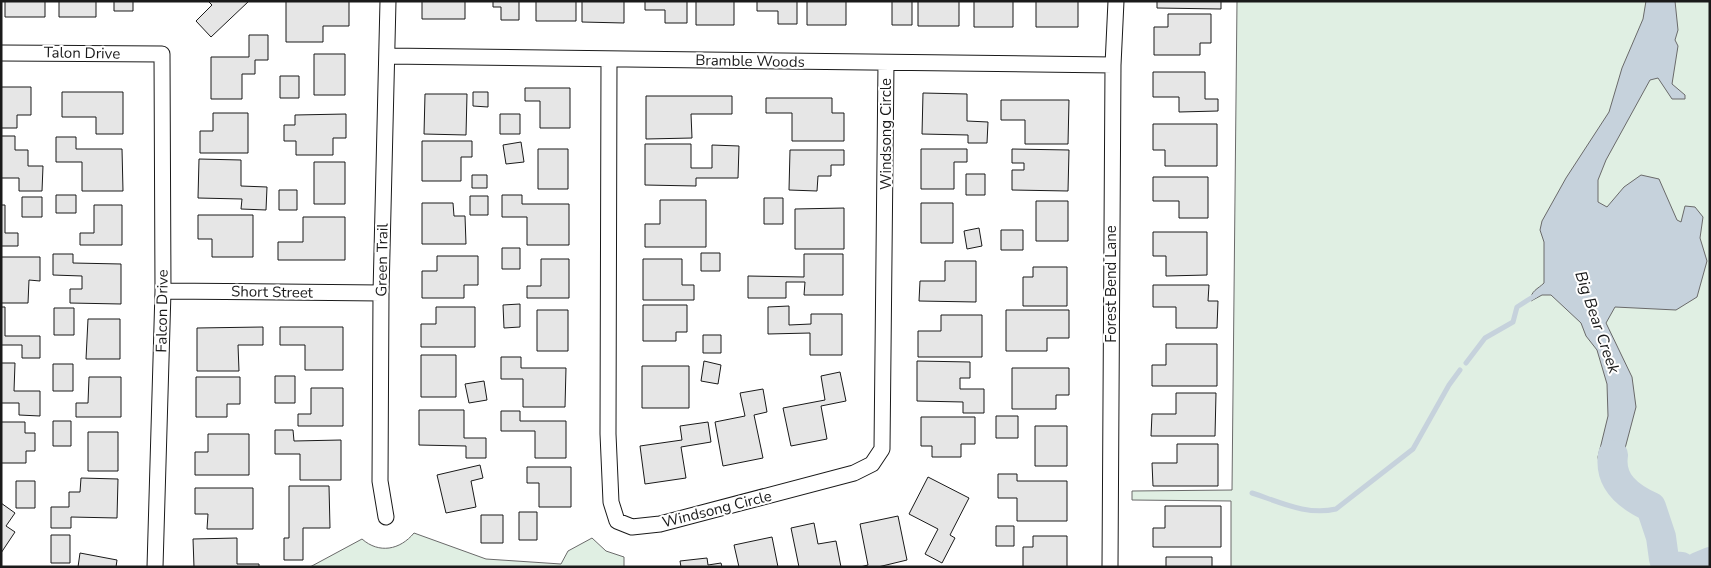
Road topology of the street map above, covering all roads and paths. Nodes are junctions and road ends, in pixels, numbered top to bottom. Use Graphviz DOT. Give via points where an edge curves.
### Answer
graph roads {
  1 [pos="388,1"];
  2 [pos="1116,1"];
  3 [pos="1,53"];
  4 [pos="162,54"];
  5 [pos="387,56"];
  6 [pos="609,59"];
  7 [pos="886,63"];
  8 [pos="1113,65"];
  9 [pos="163,291"];
  10 [pos="381,293"];
  11 [pos="386,518"];
  12 [pos="156,567"];
  13 [pos="1110,567"];
  1 -- 5 [label="street, Green Trail"];
  2 -- 8 [label="street, Forest Bend Lane"];
  3 -- 4 [label="street, Talon Drive"];
  4 -- 9 [label="street, Falcon Drive"];
  5 -- 6 [label="street, Bramble Woods"];
  5 -- 10 [label="street, Green Trail"];
  6 -- 7 [label="street, Bramble Woods"];
  6 -- 7 [label="street, Windsong Circle" via="610,492 617,521 632,527 660,524 854,473 872,464 882,449"];
  7 -- 8 [label="street, Bramble Woods"];
  8 -- 13 [label="street, Forest Bend Lane"];
  9 -- 10 [label="street, Short Street"];
  9 -- 12 [label="street, Falcon Drive"];
  10 -- 11 [label="street, Green Trail" via="380,481"];
}
